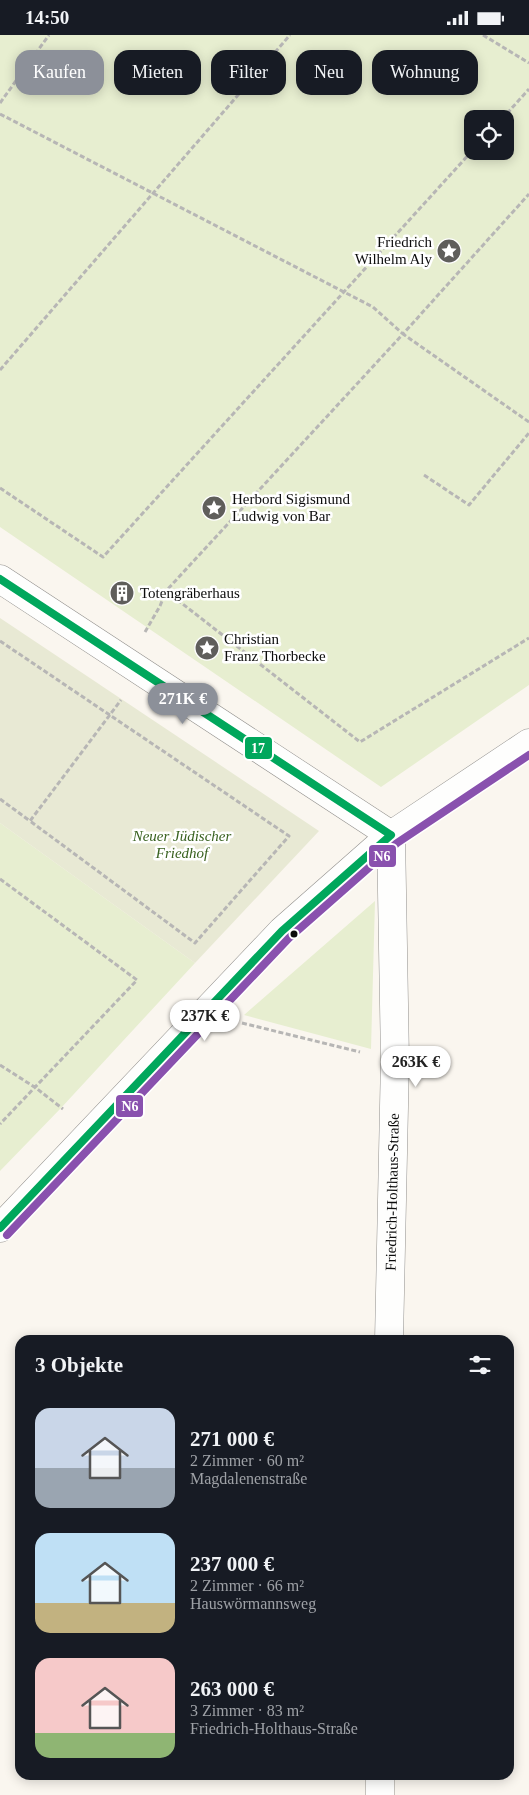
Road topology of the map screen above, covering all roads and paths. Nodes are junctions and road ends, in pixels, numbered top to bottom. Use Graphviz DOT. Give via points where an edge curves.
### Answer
graph roads {
  1 [pos="49,35"];
  2 [pos="290,35"];
  3 [pos="483,35"];
  4 [pos="529,63"];
  5 [pos="529,89"];
  6 [pos="0,103"];
  7 [pos="510,110"];
  8 [pos="0,115"];
  9 [pos="464,160"];
  10 [pos="153,193"];
  11 [pos="529,194"];
  12 [pos="344,292"];
  13 [pos="403,334"];
  14 [pos="0,370"];
  15 [pos="529,422"];
  16 [pos="529,433"];
  17 [pos="424,475"];
  18 [pos="0,488"];
  19 [pos="0,579"];
  20 [pos="166,591"];
  21 [pos="148,627"];
  22 [pos="529,638"];
  23 [pos="0,641"];
  24 [pos="122,699"];
  25 [pos="110,714"];
  26 [pos="529,743"];
  27 [pos="0,799"];
  28 [pos="30,821"];
  29 [pos="391,835"];
  30 [pos="0,879"];
  31 [pos="202,1014"];
  32 [pos="395,1060"];
  33 [pos="0,1065"];
  34 [pos="36,1088"];
  35 [pos="0,1124"];
  36 [pos="91,1132"];
  37 [pos="0,1228"];
  38 [pos="389,1335"];
  39 [pos="380,1780"];
  40 [pos="380,1795"];
  1 -- 6 [label="path"];
  2 -- 10 [label="path"];
  3 -- 4 [label="path"];
  5 -- 7 [label="path"];
  8 -- 10 [label="path"];
  9 -- 12 [label="path"];
  10 -- 12 [label="path"];
  10 -- 14 [label="path"];
  11 -- 13 [label="path"];
  12 -- 13 [label="path" via="373,307"];
  12 -- 18 [label="path" via="103,557"];
  13 -- 15 [label="path"];
  13 -- 20 [label="path"];
  16 -- 17 [label="path" via="469,505"];
  19 -- 29 [label="street"];
  20 -- 21 [label="path"];
  20 -- 22 [label="path" via="360,742"];
  23 -- 25 [label="path"];
  24 -- 25 [label="path"];
  25 -- 28 [label="path"];
  25 -- 28 [label="path" via="289,836 195,943"];
  26 -- 29 [label="street"];
  27 -- 28 [label="path"];
  29 -- 31 [label="street" via="282,931"];
  29 -- 32 [label="street, Friedrich-Holthaus-Straße"];
  30 -- 34 [label="path" via="137,979"];
  31 -- 32 [label="path"];
  31 -- 36 [label="street"];
  32 -- 38 [label="street, Friedrich-Holthaus-Straße"];
  33 -- 34 [label="path"];
  34 -- 35 [label="path"];
  34 -- 36 [label="path"];
  36 -- 37 [label="street"];
  39 -- 40 [label="street"];
}
